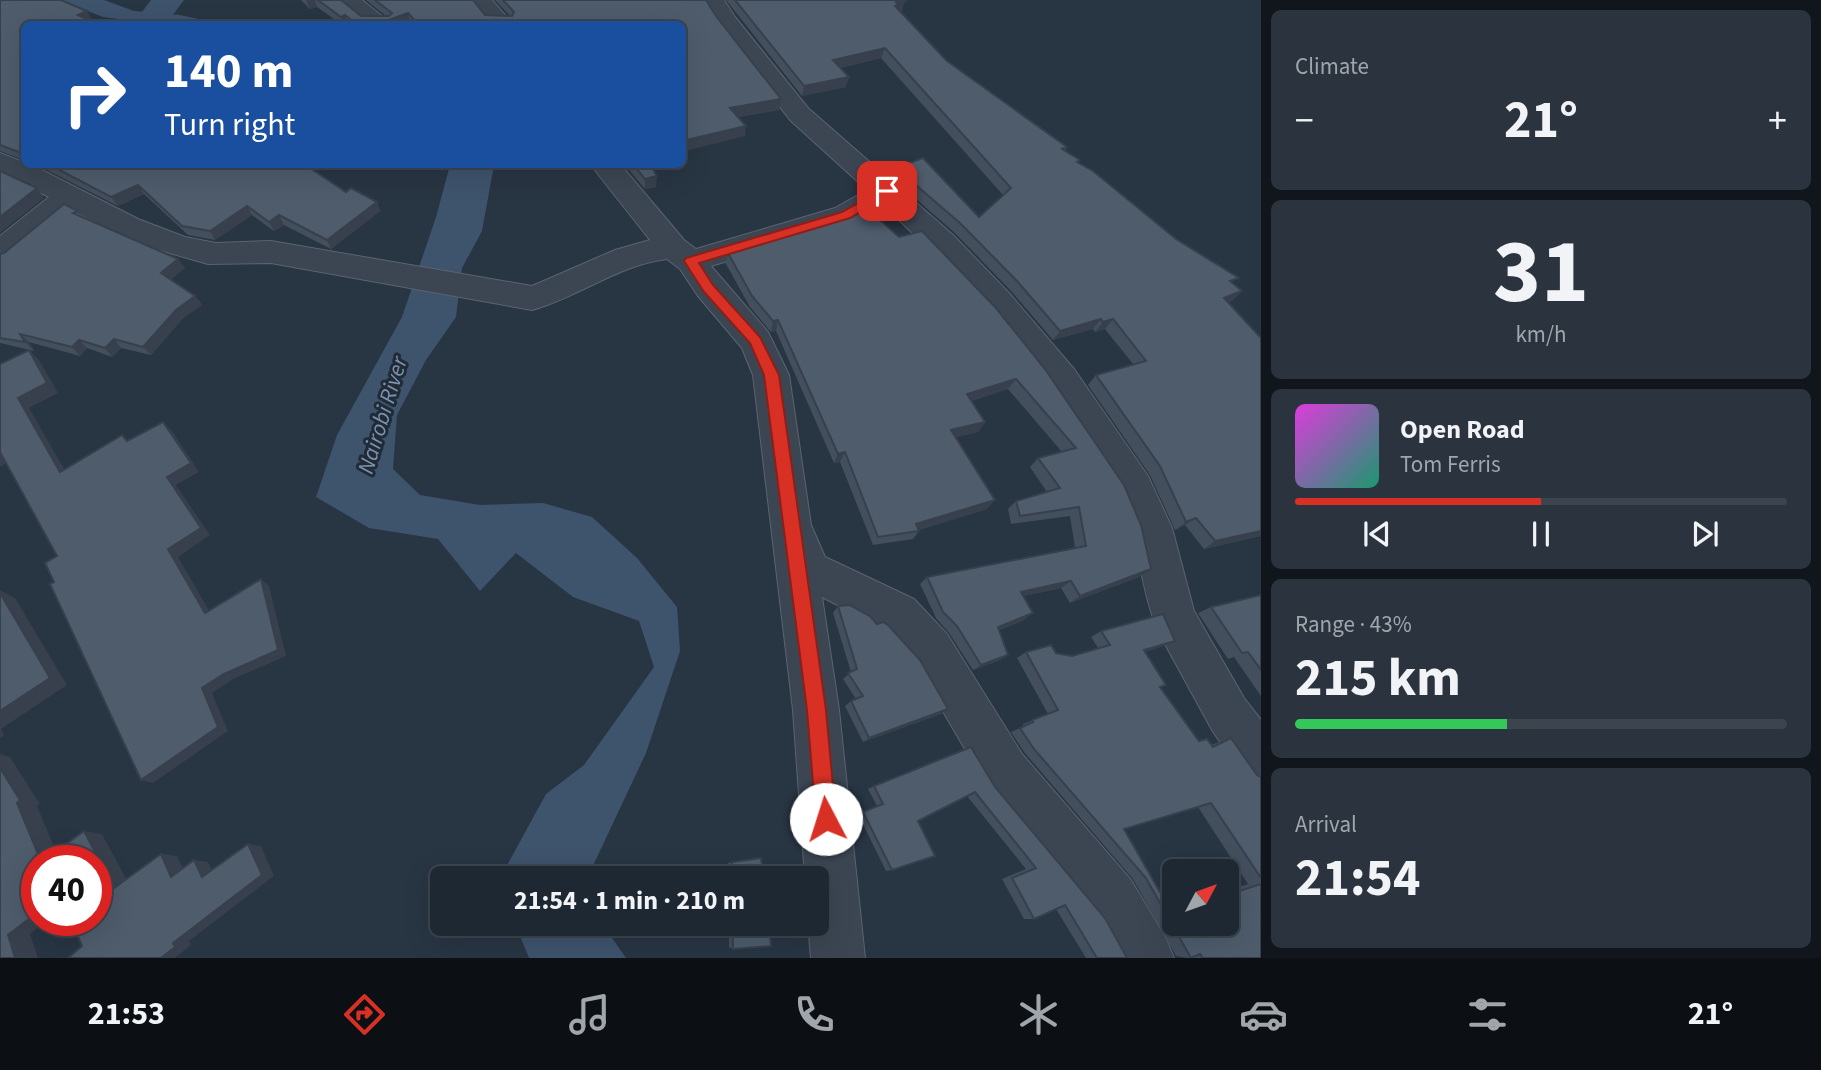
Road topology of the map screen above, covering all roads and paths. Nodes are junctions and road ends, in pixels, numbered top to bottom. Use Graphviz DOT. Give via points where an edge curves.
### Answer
graph roads {
  1 [pos="347,0"];
  2 [pos="479,0"];
  3 [pos="713,0"];
  4 [pos="376,21"];
  5 [pos="498,21"];
  6 [pos="607,168"];
  7 [pos="8,173"];
  8 [pos="887,191"];
  9 [pos="69,196"];
  10 [pos="0,252"];
  11 [pos="682,255"];
  12 [pos="791,525"];
  13 [pos="1261,760"];
  14 [pos="838,958"];
  15 [pos="1147,958"];
  1 -- 4 [label="street"];
  2 -- 5 [label="street"];
  3 -- 8 [label="street" via="799,114"];
  6 -- 11 [label="street"];
  7 -- 9 [label="street"];
  8 -- 11 [label="street" via="846,215"];
  8 -- 13 [label="street" via="997,301 1062,379 1106,442 1152,528 1174,618 1228,714"];
  9 -- 10 [label="street"];
  9 -- 11 [label="street" via="152,237 208,253 270,251 532,298 554,293 640,252"];
  11 -- 12 [label="street" via="755,341 771,375"];
  12 -- 14 [label="street" via="816,710"];
  12 -- 15 [label="street" via="810,570 899,614 931,649 1005,771 1113,898"];
}
